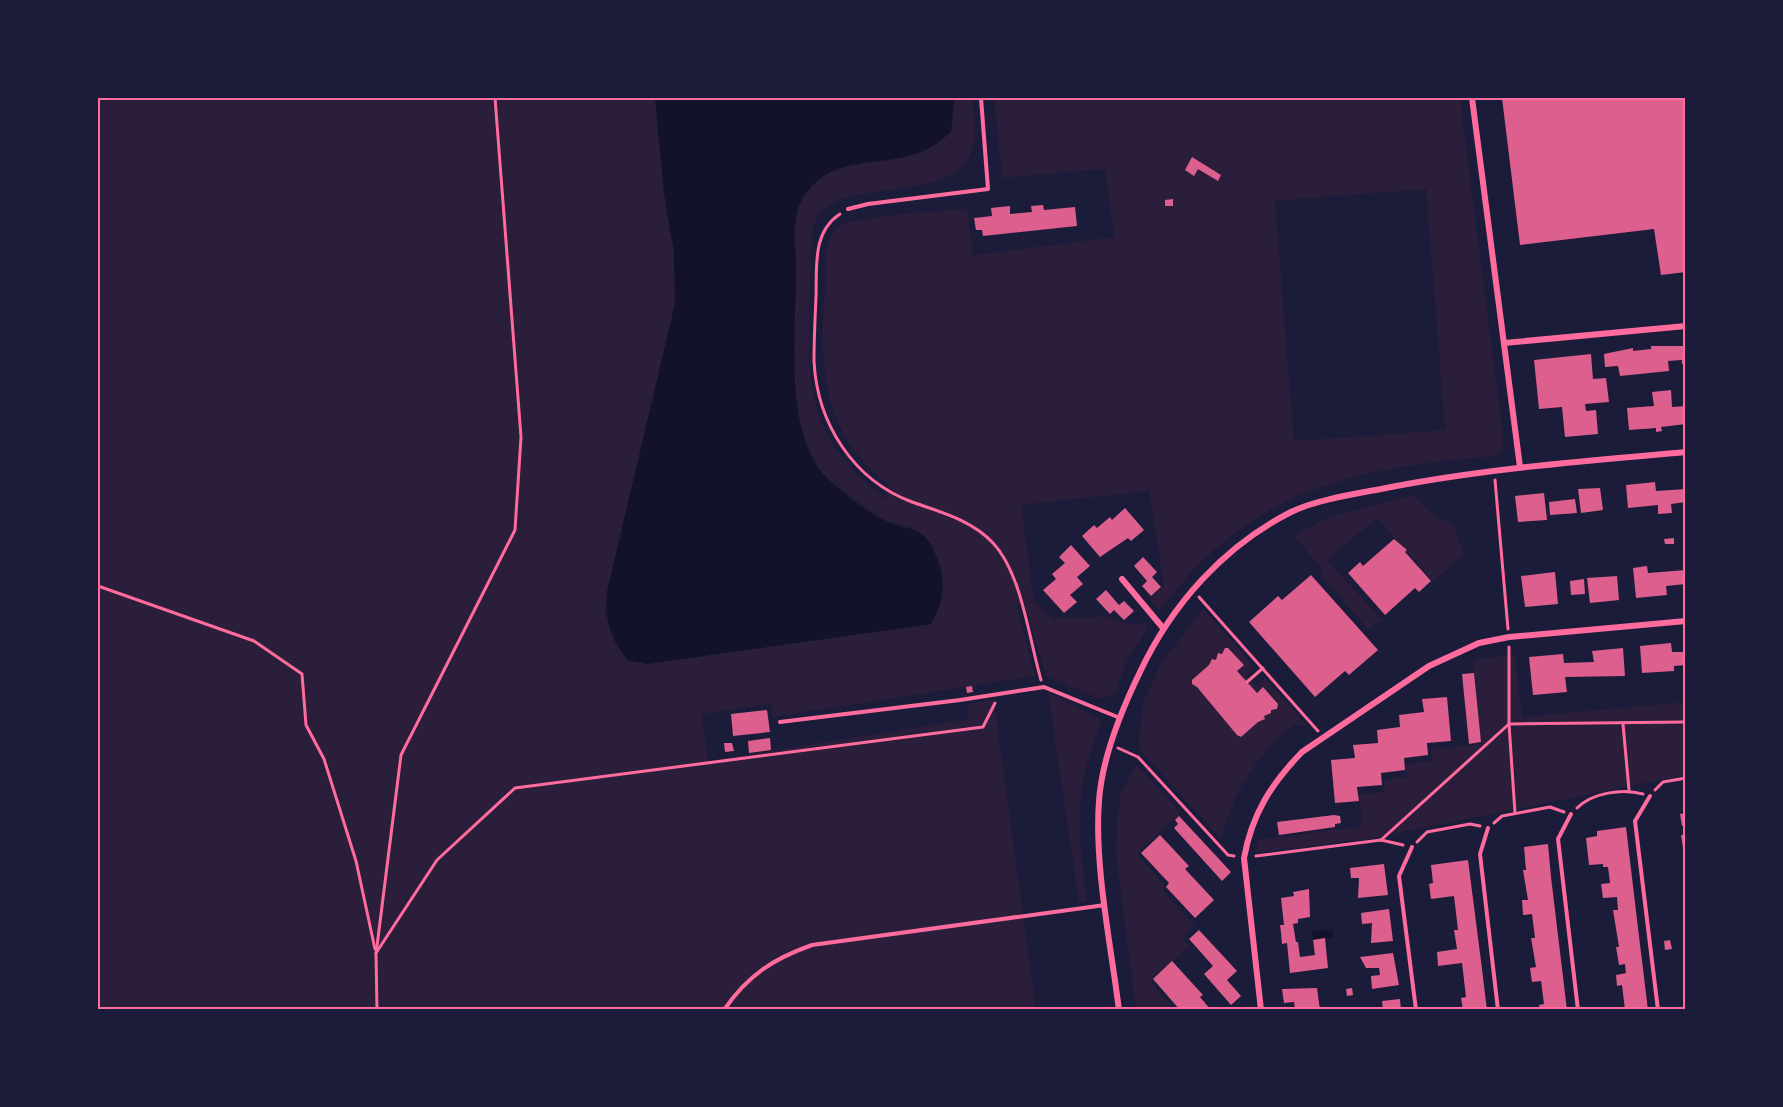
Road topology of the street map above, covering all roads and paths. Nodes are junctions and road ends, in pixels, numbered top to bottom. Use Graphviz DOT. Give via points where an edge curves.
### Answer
graph roads {
  1 [pos="495,98"];
  2 [pos="981,98"];
  3 [pos="1472,98"];
  4 [pos="848,209"];
  5 [pos="1686,326"];
  6 [pos="1504,343"];
  7 [pos="1686,452"];
  8 [pos="1520,467"];
  9 [pos="1494,471"];
  10 [pos="1122,579"];
  11 [pos="98,586"];
  12 [pos="1192,589"];
  13 [pos="1686,621"];
  14 [pos="1163,627"];
  15 [pos="1509,637"];
  16 [pos="1263,668"];
  17 [pos="1247,682"];
  18 [pos="1044,687"];
  19 [pos="1000,693"];
  20 [pos="1120,718"];
  21 [pos="780,722"];
  22 [pos="1686,722"];
  23 [pos="1509,724"];
  24 [pos="1623,724"];
  25 [pos="1324,737"];
  26 [pos="1111,745"];
  27 [pos="1686,778"];
  28 [pos="1629,790"];
  29 [pos="1650,796"];
  30 [pos="1515,813"];
  31 [pos="1571,814"];
  32 [pos="1488,828"];
  33 [pos="1381,840"];
  34 [pos="1412,847"];
  35 [pos="1244,858"];
  36 [pos="1106,904"];
  37 [pos="376,954"];
  38 [pos="377,1010"];
  39 [pos="724,1010"];
  40 [pos="1119,1010"];
  41 [pos="1261,1010"];
  42 [pos="1416,1010"];
  43 [pos="1498,1010"];
  44 [pos="1578,1010"];
  45 [pos="1658,1010"];
  1 -- 37 [label="path" via="521,437 515,530 401,755"];
  2 -- 4 [label="lane" via="988,189"];
  3 -- 6 [label="street"];
  4 -- 18 [label="path" via="833,218 818,244 814,362 820,401 832,433 848,456 888,492 963,522 993,543 1020,600"];
  5 -- 6 [label="street"];
  6 -- 8 [label="street"];
  7 -- 8 [label="street"];
  8 -- 9 [label="street"];
  9 -- 12 [label="street" via="1355,494 1293,511 1251,538"];
  9 -- 15 [label="path"];
  10 -- 14 [label="street"];
  11 -- 37 [label="path" via="254,641 302,674 306,725 324,759 356,861"];
  12 -- 14 [label="street"];
  12 -- 16 [label="path"];
  13 -- 15 [label="street"];
  14 -- 20 [label="street"];
  15 -- 23 [label="path"];
  15 -- 25 [label="street" via="1451,654"];
  16 -- 17 [label="path"];
  16 -- 25 [label="path"];
  18 -- 19 [label="lane"];
  18 -- 20 [label="lane"];
  19 -- 21 [label="lane"];
  19 -- 37 [label="path" via="983,727 515,788 437,860"];
  20 -- 26 [label="street"];
  22 -- 24 [label="path"];
  23 -- 24 [label="path"];
  23 -- 30 [label="path"];
  23 -- 33 [label="path"];
  24 -- 28 [label="path"];
  25 -- 35 [label="street" via="1302,752 1270,788 1254,817"];
  26 -- 35 [label="path" via="1138,757 1228,855"];
  26 -- 36 [label="street" via="1098,805"];
  27 -- 29 [label="path" via="1663,782"];
  28 -- 29 [label="path"];
  28 -- 31 [label="path" via="1586,799"];
  29 -- 45 [label="lane" via="1635,821"];
  30 -- 31 [label="path" via="1550,807"];
  30 -- 32 [label="path" via="1502,816"];
  31 -- 44 [label="lane" via="1558,839"];
  32 -- 34 [label="path" via="1470,824 1428,832"];
  32 -- 43 [label="lane" via="1480,854"];
  33 -- 34 [label="path"];
  33 -- 35 [label="path"];
  34 -- 42 [label="lane" via="1399,876"];
  35 -- 41 [label="street"];
  36 -- 39 [label="lane" via="812,945 763,968 740,986"];
  36 -- 40 [label="street"];
  37 -- 38 [label="path"];
}
